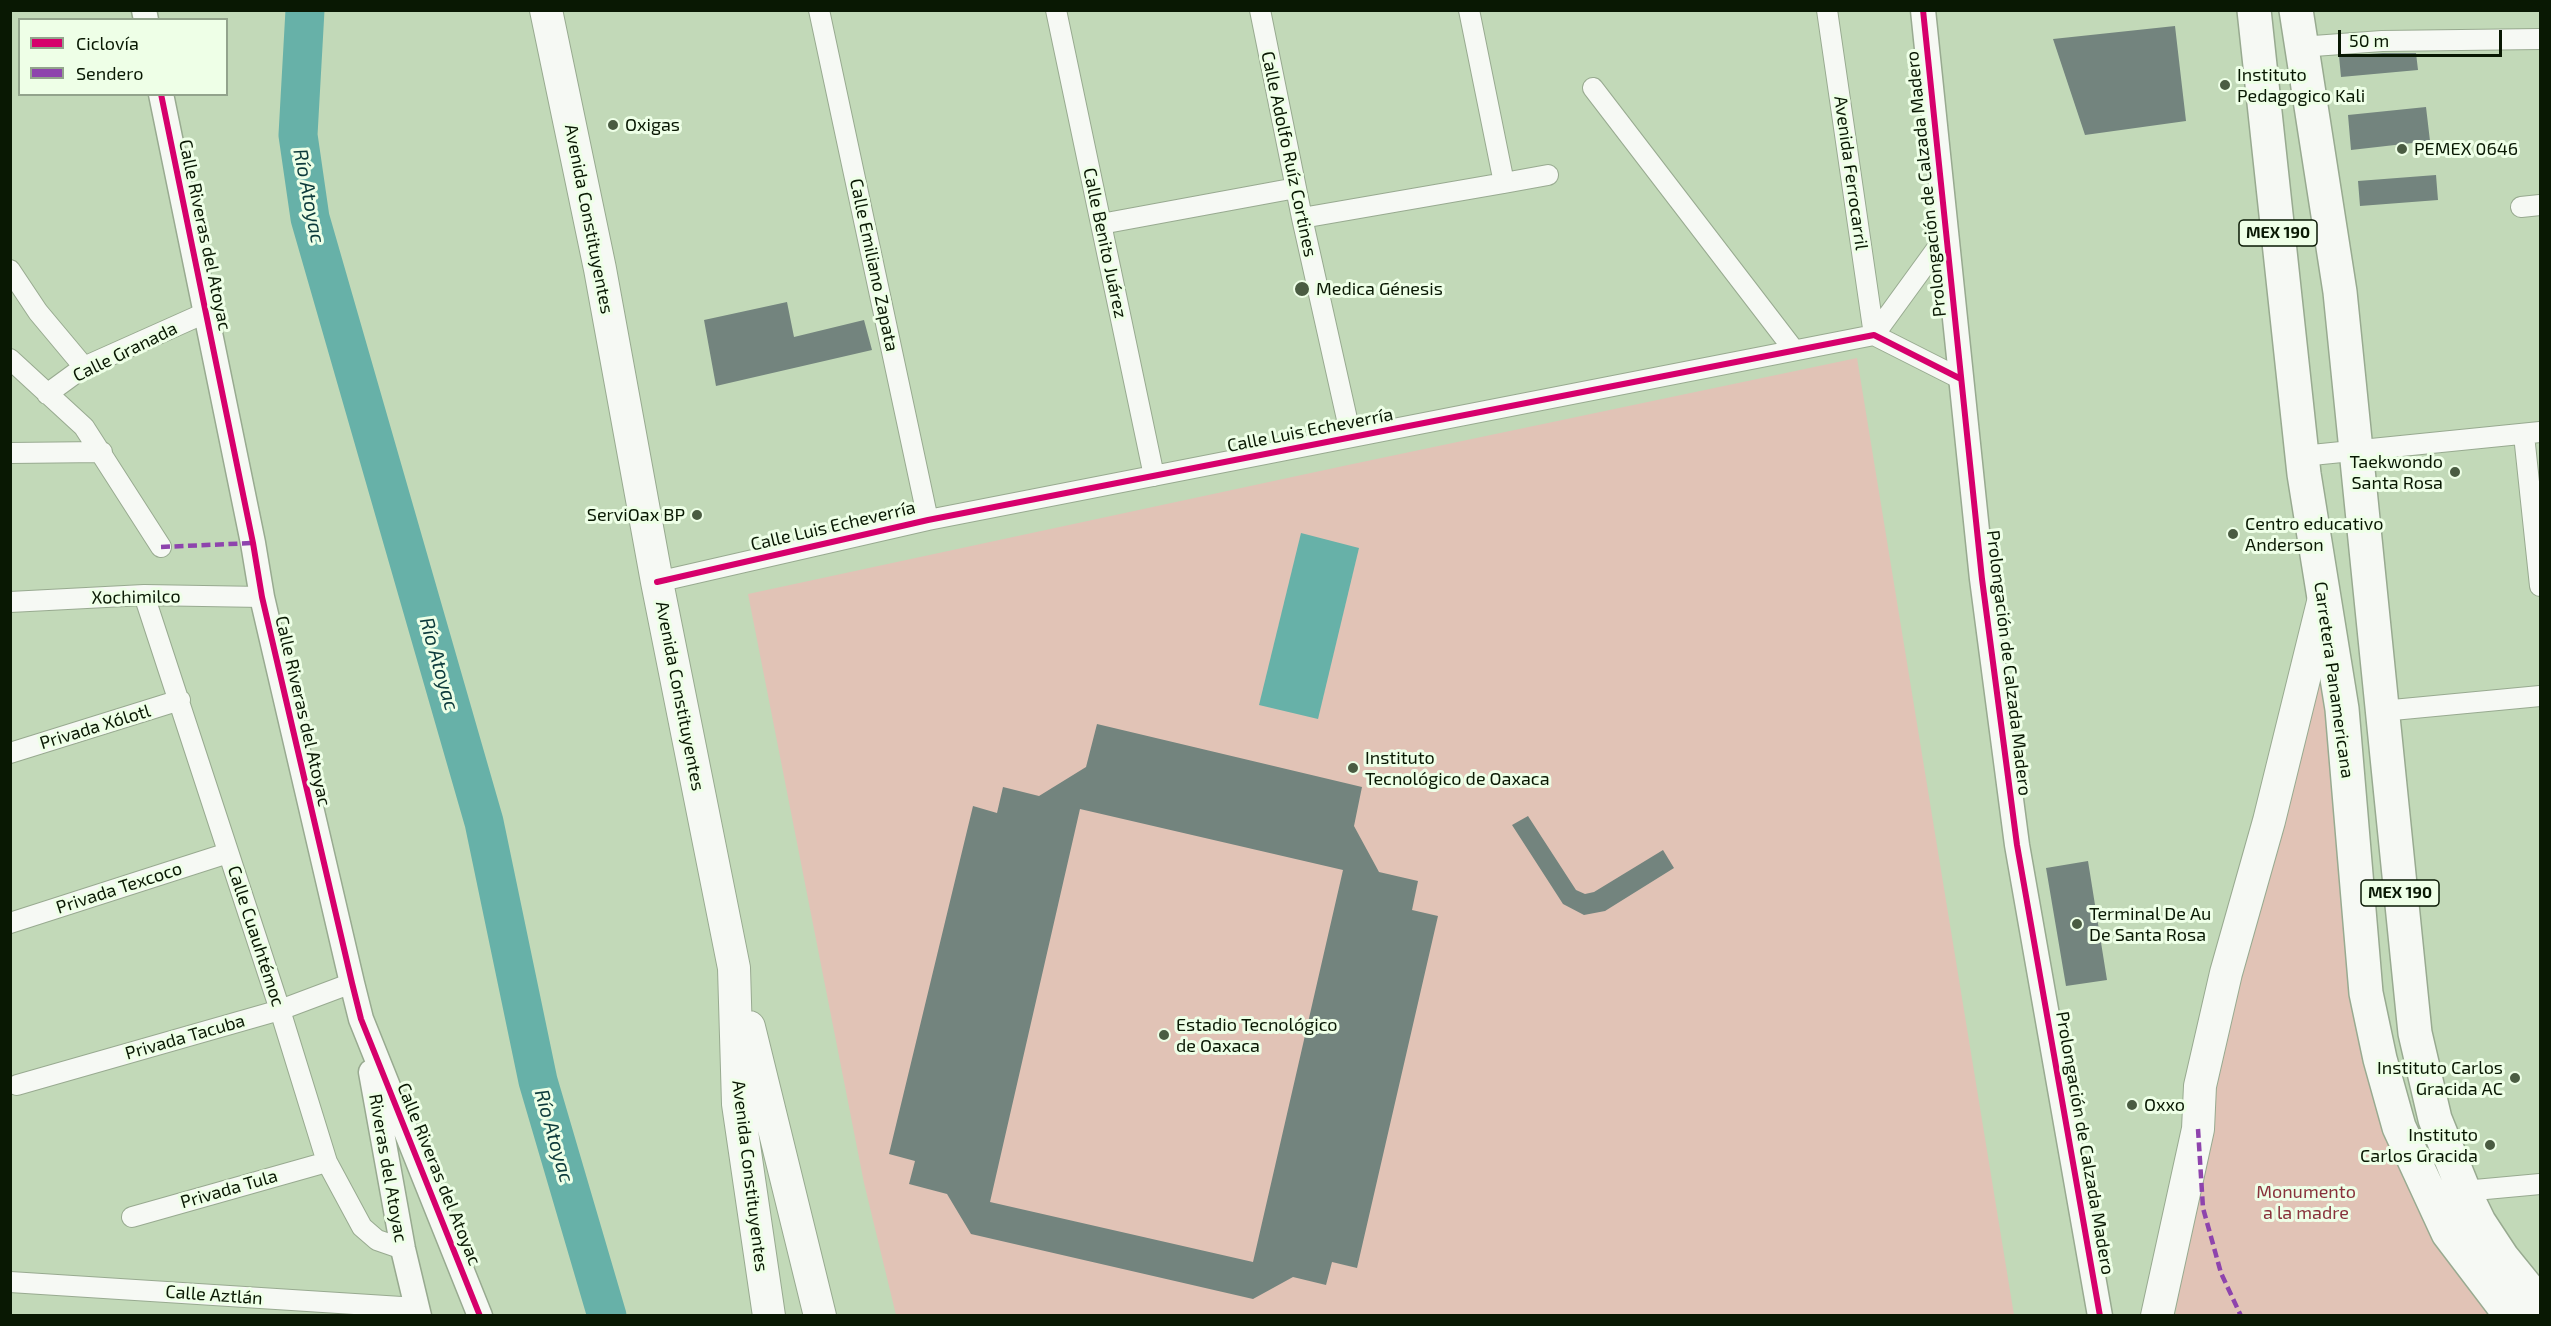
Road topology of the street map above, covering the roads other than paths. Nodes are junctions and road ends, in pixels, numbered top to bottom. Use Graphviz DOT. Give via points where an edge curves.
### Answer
graph roads {
  1 [pos="546,10"];
  2 [pos="819,10"];
  3 [pos="1056,10"];
  4 [pos="1260,10"];
  5 [pos="1469,10"];
  6 [pos="1827,10"];
  7 [pos="1923,10"];
  8 [pos="2254,10"];
  9 [pos="2296,10"];
  10 [pos="2541,39"];
  11 [pos="2300,47"];
  12 [pos="1593,88"];
  13 [pos="161,96"];
  14 [pos="1548,175"];
  15 [pos="1504,183"];
  16 [pos="1296,188"];
  17 [pos="1302,218"];
  18 [pos="1101,224"];
  19 [pos="1946,236"];
  20 [pos="10,270"];
  21 [pos="206,314"];
  22 [pos="1874,335"];
  23 [pos="1794,350"];
  24 [pos="10,359"];
  25 [pos="84,367"];
  26 [pos="1961,379"];
  27 [pos="47,394"];
  28 [pos="2532,434"];
  29 [pos="1351,437"];
  30 [pos="2356,450"];
  31 [pos="102,452"];
  32 [pos="10,453"];
  33 [pos="2302,456"];
  34 [pos="1154,476"];
  35 [pos="928,520"];
  36 [pos="161,547"];
  37 [pos="657,582"];
  38 [pos="2541,586"];
  39 [pos="144,595"];
  40 [pos="262,597"];
  41 [pos="2324,598"];
  42 [pos="10,602"];
  43 [pos="2541,696"];
  44 [pos="180,700"];
  45 [pos="2382,711"];
  46 [pos="10,753"];
  47 [pos="228,853"];
  48 [pos="10,923"];
  49 [pos="734,968"];
  50 [pos="352,983"];
  51 [pos="280,1010"];
  52 [pos="361,1019"];
  53 [pos="17,1085"];
  54 [pos="327,1162"];
  55 [pos="2541,1184"];
  56 [pos="2464,1191"];
  57 [pos="132,1217"];
  58 [pos="403,1250"];
  59 [pos="10,1282"];
  60 [pos="2541,1304"];
  61 [pos="418,1312"];
  62 [pos="480,1316"];
  63 [pos="769,1316"];
  64 [pos="820,1316"];
  65 [pos="2100,1316"];
  66 [pos="2157,1316"];
  67 [pos="2511,1316"];
  1 -- 37 [label="main road, Avenida Constituyentes" via="600,269"];
  2 -- 35 [label="street, Calle Emiliano Zapata"];
  3 -- 18 [label="street, Calle Benito Juárez"];
  4 -- 16 [label="street, Calle Adolfo Ruíz Cortines"];
  5 -- 15 [label="street"];
  6 -- 22 [label="street, Avenida Ferrocarril"];
  7 -- 19 [label="street, Prolongación de Calzada Madero"];
  8 -- 33 [label="highway, Carretera Panamericana / MEX 190"];
  9 -- 11 [label="highway, MEX 190"];
  10 -- 11 [label="street" via="2382,41"];
  11 -- 30 [label="highway, MEX 190" via="2340,292"];
  12 -- 23 [label="street"];
  13 -- 21 [label="street, Calle Riveras del Atoyac"];
  14 -- 15 [label="street"];
  15 -- 17 [label="street"];
  16 -- 17 [label="street, Calle Adolfo Ruíz Cortines"];
  16 -- 18 [label="street"];
  17 -- 29 [label="street, Calle Adolfo Ruíz Cortines"];
  18 -- 34 [label="street, Calle Benito Juárez"];
  19 -- 22 [label="street"];
  19 -- 26 [label="street, Prolongación de Calzada Madero"];
  20 -- 25 [label="street" via="38,312"];
  21 -- 25 [label="street, Calle Granada"];
  21 -- 40 [label="street, Calle Riveras del Atoyac"];
  22 -- 23 [label="street, Calle Luis Echeverría"];
  22 -- 26 [label="street"];
  23 -- 29 [label="street, Calle Luis Echeverría"];
  24 -- 27 [label="street"];
  25 -- 27 [label="street, Calle Granada"];
  26 -- 65 [label="street, Prolongación de Calzada Madero" via="1982,579 2017,845"];
  27 -- 31 [label="street" via="84,426"];
  28 -- 30 [label="street"];
  28 -- 38 [label="street"];
  29 -- 34 [label="street, Calle Luis Echeverría"];
  30 -- 33 [label="street"];
  30 -- 45 [label="highway, MEX 190"];
  31 -- 32 [label="street"];
  31 -- 36 [label="street"];
  33 -- 41 [label="highway, Carretera Panamericana / MEX 190"];
  34 -- 35 [label="street, Calle Luis Echeverría"];
  35 -- 37 [label="street, Calle Luis Echeverría"];
  37 -- 49 [label="main road, Avenida Constituyentes"];
  39 -- 40 [label="street, Xochimilco"];
  39 -- 42 [label="street, Xochimilco"];
  39 -- 44 [label="street, Calle Cuauhtémoc"];
  40 -- 50 [label="street, Calle Riveras del Atoyac"];
  41 -- 66 [label="main road, MEX 190" via="2269,821 2226,974 2200,1086 2198,1129"];
  41 -- 67 [label="highway, Carretera Panamericana / MEX 190" via="2342,709 2366,993 2380,1059 2399,1127 2448,1233"];
  43 -- 45 [label="street"];
  44 -- 46 [label="street, Privada Xólotl"];
  44 -- 47 [label="street, Calle Cuauhtémoc"];
  45 -- 56 [label="highway, MEX 190" via="2415,1033 2435,1119"];
  47 -- 48 [label="street, Privada Texcoco"];
  47 -- 51 [label="street, Calle Cuauhtémoc"];
  49 -- 63 [label="main road, Avenida Constituyentes" via="738,1104"];
  49 -- 64 [label="main road"];
  50 -- 51 [label="street, Privada Tacuba"];
  50 -- 52 [label="street, Calle Riveras del Atoyac"];
  51 -- 53 [label="street, Privada Tacuba"];
  51 -- 54 [label="street, Calle Cuauhtémoc"];
  52 -- 58 [label="street, Riveras del Atoyac"];
  52 -- 62 [label="street, Calle Riveras del Atoyac"];
  54 -- 57 [label="street, Privada Tula"];
  54 -- 58 [label="street, Calle Cuauhtémoc" via="362,1227 377,1240"];
  55 -- 56 [label="street"];
  56 -- 60 [label="highway, MEX 190" via="2502,1257"];
  58 -- 61 [label="street, Riveras del Atoyac"];
  59 -- 61 [label="street, Calle Aztlán"];
}
